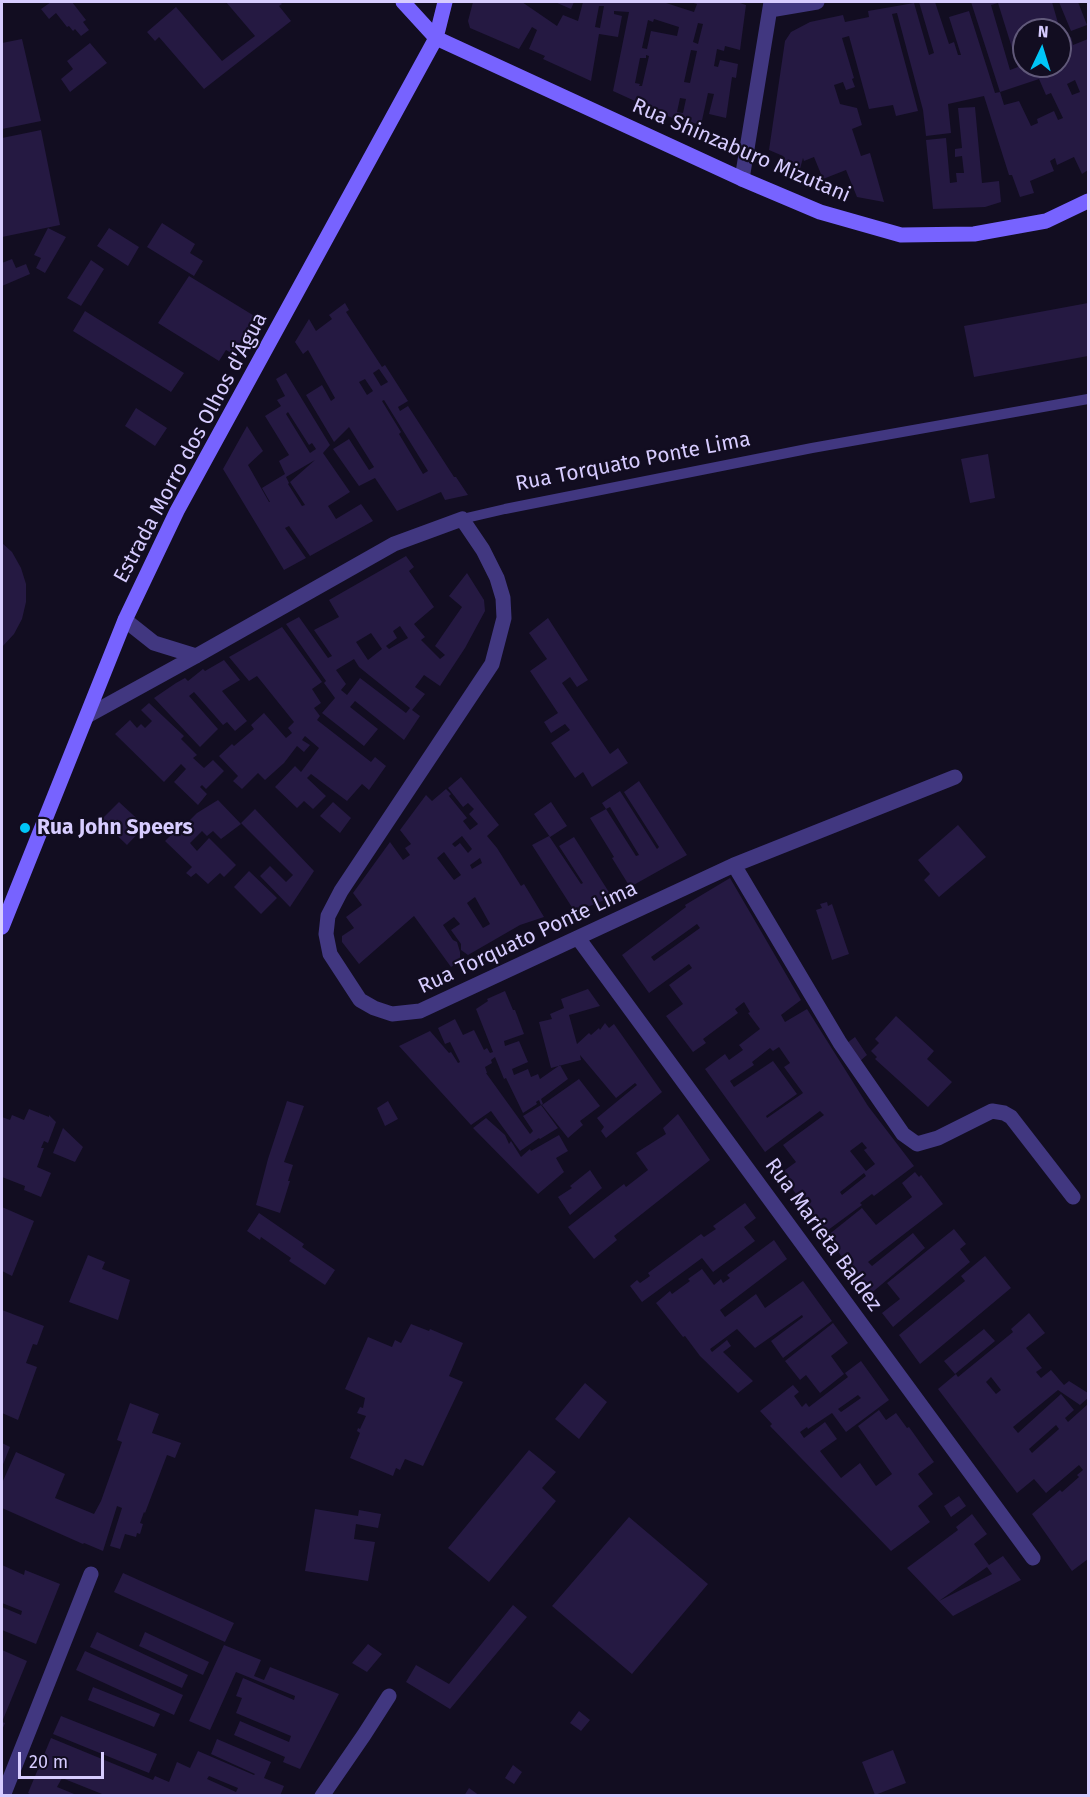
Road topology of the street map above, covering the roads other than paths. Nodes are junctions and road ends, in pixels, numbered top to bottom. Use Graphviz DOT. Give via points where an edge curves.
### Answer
graph roads {
  1 [pos="403,2"];
  2 [pos="445,2"];
  3 [pos="816,2"];
  4 [pos="771,5"];
  5 [pos="436,38"];
  6 [pos="742,179"];
  7 [pos="1089,201"];
  8 [pos="1089,399"];
  9 [pos="462,519"];
  10 [pos="125,620"];
  11 [pos="196,657"];
  12 [pos="87,716"];
  13 [pos="955,777"];
  14 [pos="734,865"];
  15 [pos="2,927"];
  16 [pos="578,938"];
  17 [pos="1073,1197"];
  18 [pos="1033,1558"];
  19 [pos="91,1574"];
  20 [pos="389,1696"];
  21 [pos="3,1796"];
  22 [pos="322,1796"];
  1 -- 5 [label="main road, Rua Shinzaburo Mizutani"];
  2 -- 5 [label="main road, Estrada Morro dos Olhos d'Água"];
  3 -- 4 [label="street"];
  4 -- 6 [label="street"];
  5 -- 6 [label="main road, Rua Shinzaburo Mizutani"];
  5 -- 10 [label="main road, Estrada Morro dos Olhos d'Água" via="177,511"];
  6 -- 7 [label="main road, Rua Shinzaburo Mizutani" via="820,213 901,235 974,234 1046,221"];
  8 -- 9 [label="lane, Rua Torquato Ponte Lima" via="812,448"];
  9 -- 11 [label="street, Rua Torquato Ponte Lima" via="394,544"];
  9 -- 16 [label="street, Rua Torquato Ponte Lima" via="483,550 503,598 504,618 492,664 341,891 328,916 330,954 360,1000 392,1014 420,1011"];
  10 -- 11 [label="street" via="154,643"];
  10 -- 12 [label="main road, Estrada Morro dos Olhos d'Água"];
  11 -- 12 [label="street, Rua Torquato Ponte Lima"];
  12 -- 15 [label="main road, Estrada Morro dos Olhos d'Água"];
  13 -- 14 [label="street, Rua Torquato Ponte Lima"];
  14 -- 16 [label="street, Rua Torquato Ponte Lima"];
  14 -- 17 [label="street" via="840,1043 903,1134 917,1144 992,1111 1004,1113"];
  16 -- 18 [label="street, Rua Marieta Baldez"];
  19 -- 21 [label="street"];
  20 -- 22 [label="street"];
}
